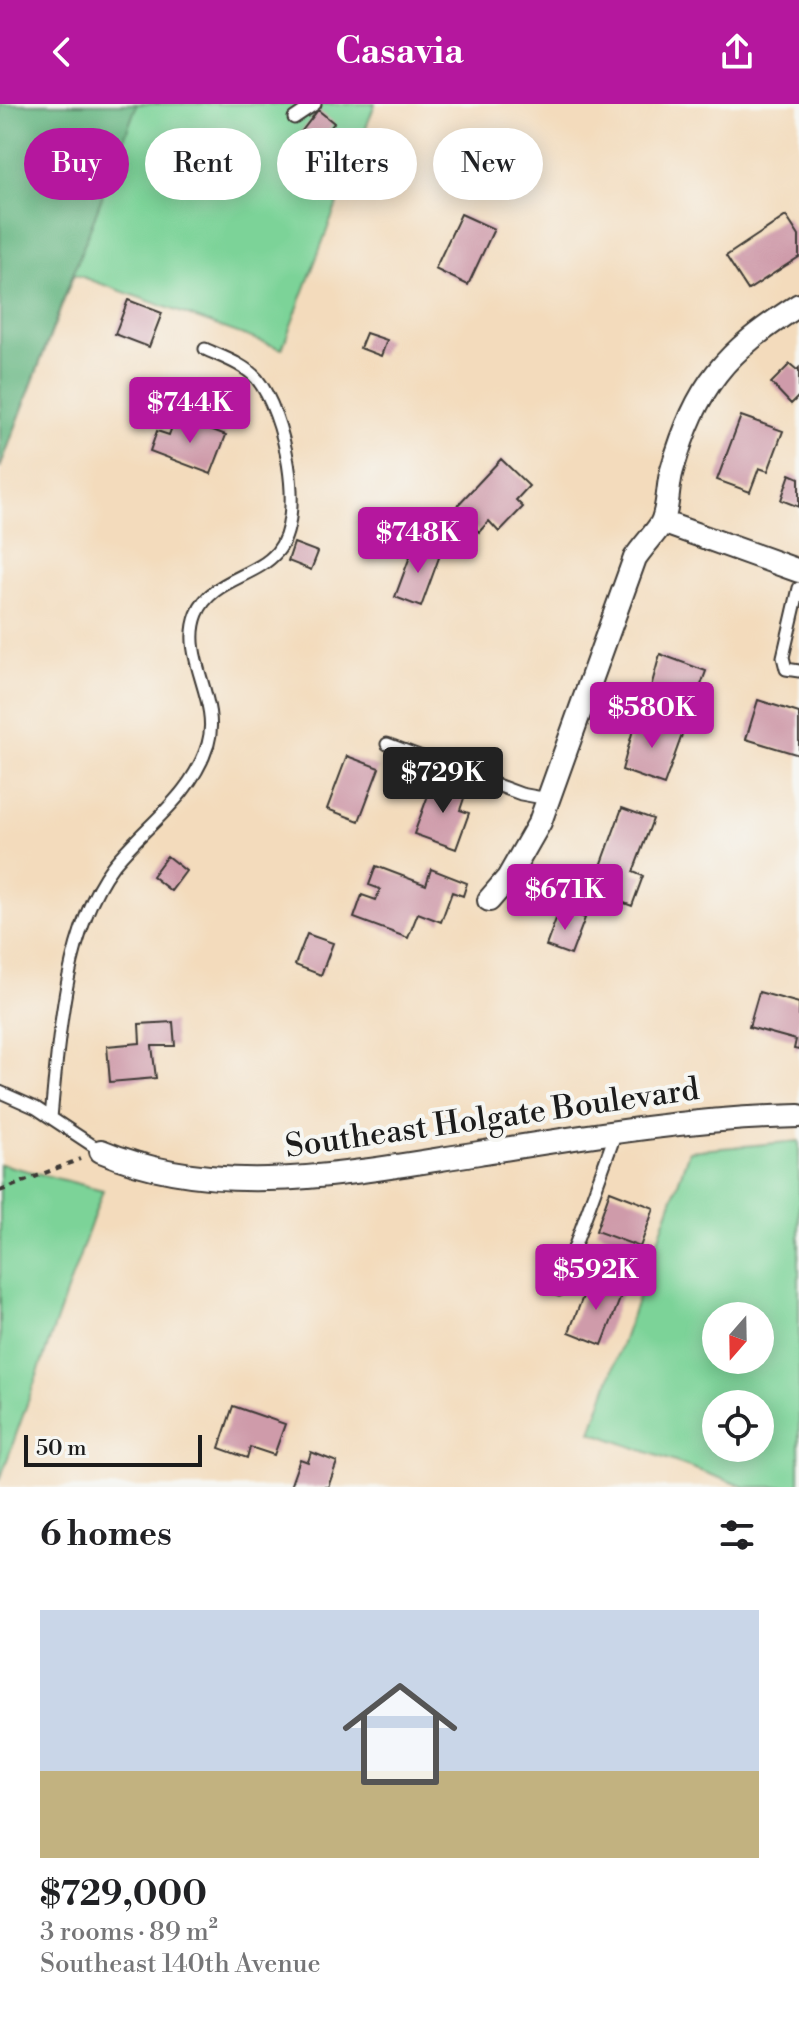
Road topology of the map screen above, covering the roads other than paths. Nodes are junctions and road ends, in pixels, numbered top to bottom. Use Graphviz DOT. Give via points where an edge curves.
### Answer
graph roads {
  1 [pos="315,104"];
  2 [pos="294,118"];
  3 [pos="799,305"];
  4 [pos="205,349"];
  5 [pos="662,522"];
  6 [pos="799,571"];
  7 [pos="799,588"];
  8 [pos="799,671"];
  9 [pos="387,744"];
  10 [pos="548,799"];
  11 [pos="489,900"];
  12 [pos="0,1092"];
  13 [pos="799,1116"];
  14 [pos="51,1118"];
  15 [pos="616,1132"];
  16 [pos="101,1151"];
  17 [pos="559,1290"];
  1 -- 2 [label="lane"];
  3 -- 5 [label="street" via="741,344 720,366 692,412 671,472"];
  4 -- 14 [label="lane" via="248,371 267,397 285,453 291,519 272,558 215,591 197,614 193,639 211,719 208,746 179,795 112,868 87,915 59,1043"];
  5 -- 6 [label="street"];
  5 -- 10 [label="street" via="635,558"];
  7 -- 8 [label="lane" via="783,657 786,669"];
  9 -- 10 [label="lane"];
  10 -- 11 [label="street" via="523,854"];
  12 -- 14 [label="lane"];
  13 -- 15 [label="street, Southeast Holgate Boulevard"];
  14 -- 16 [label="lane"];
  15 -- 16 [label="street, Southeast Holgate Boulevard" via="288,1180 198,1175"];
  15 -- 17 [label="lane"];
}
